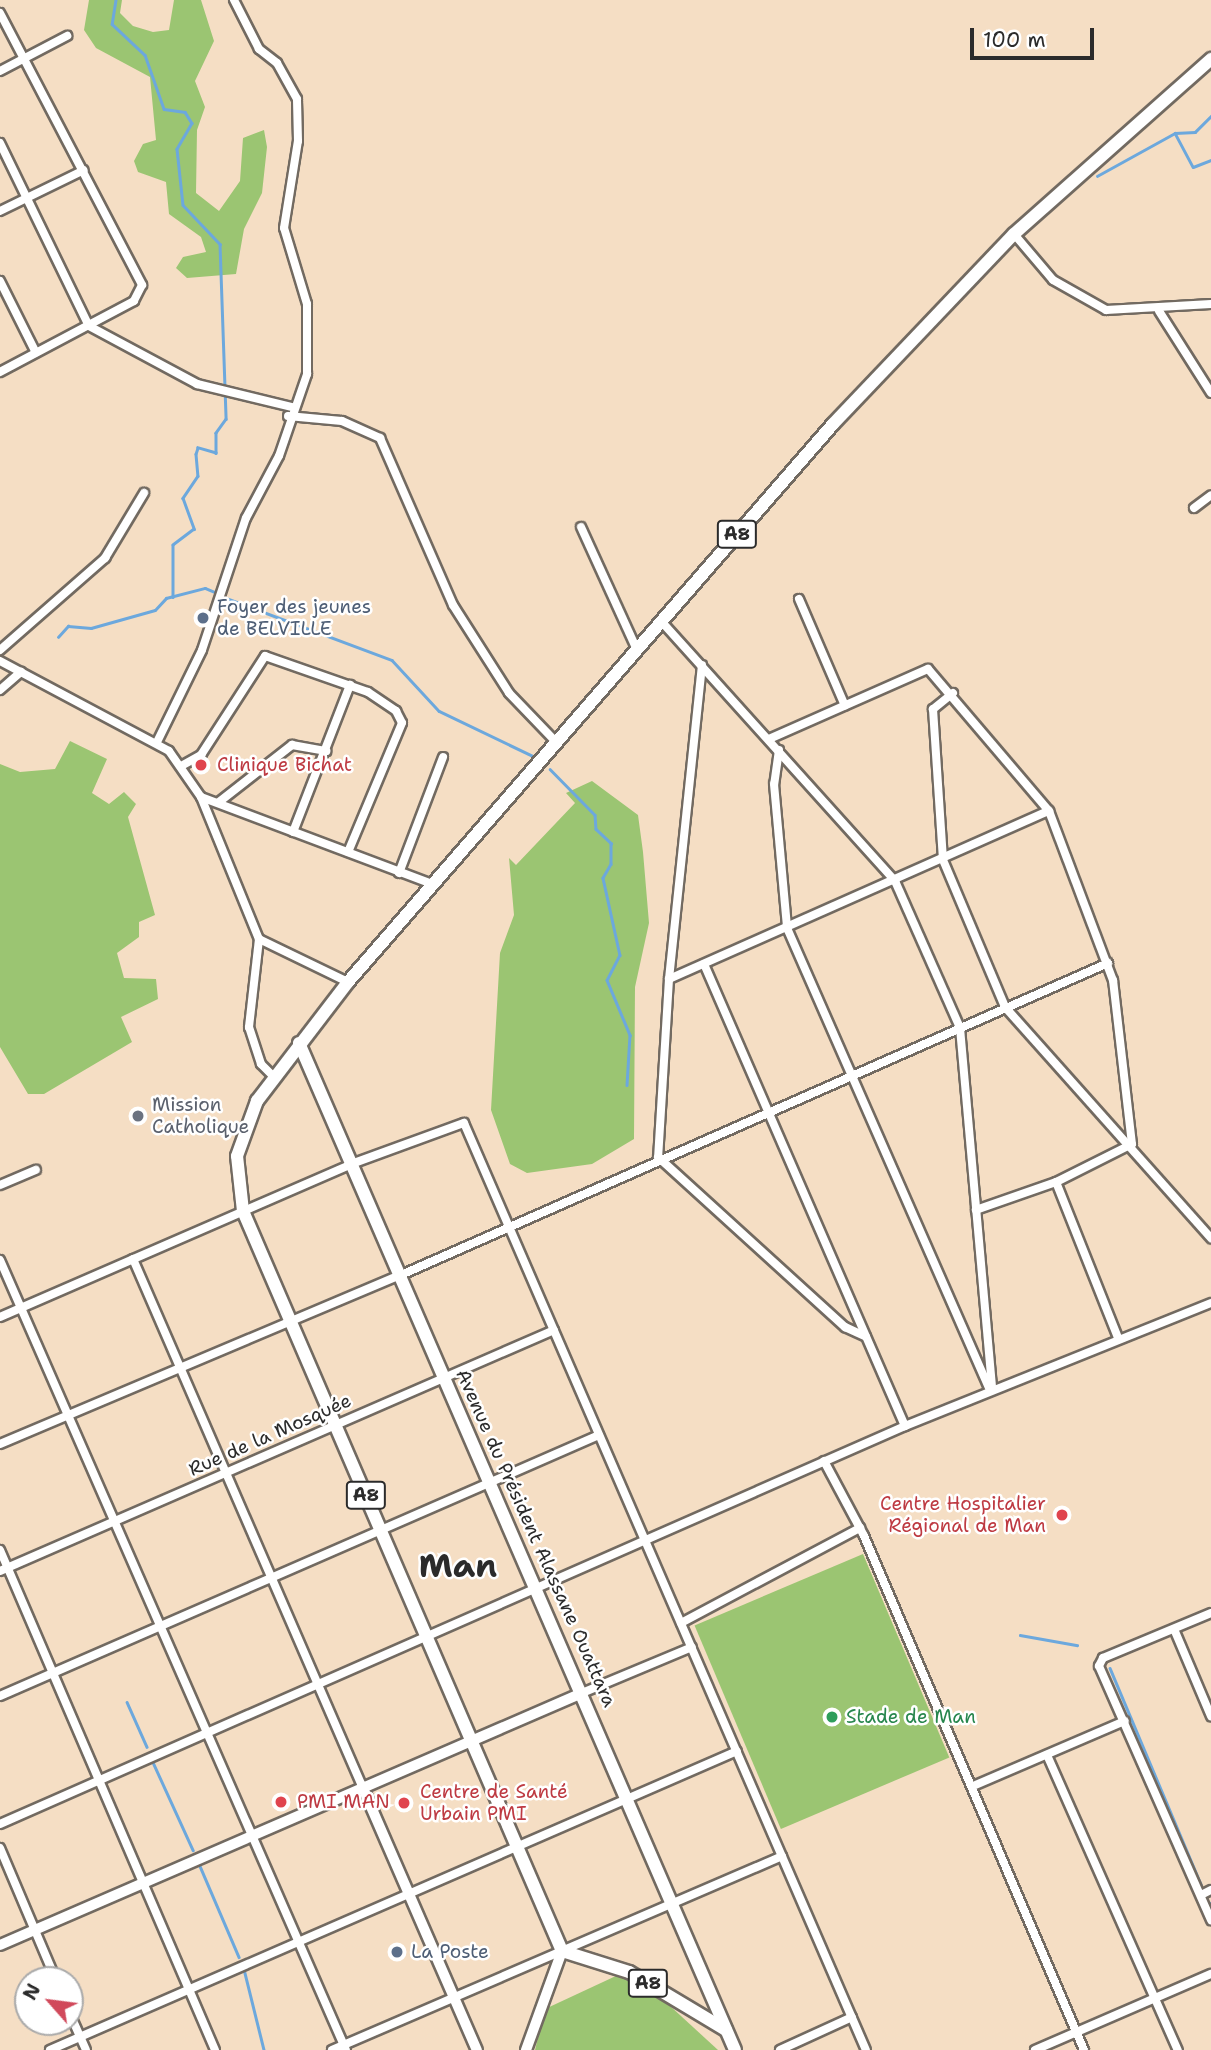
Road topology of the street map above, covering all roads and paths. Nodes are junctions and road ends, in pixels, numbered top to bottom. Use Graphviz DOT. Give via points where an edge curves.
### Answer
graph roads {
  1 [pos="234,0"];
  2 [pos="0,13"];
  3 [pos="67,36"];
  4 [pos="23,59"];
  5 [pos="1211,59"];
  6 [pos="0,71"];
  7 [pos="0,143"];
  8 [pos="84,170"];
  9 [pos="28,197"];
  10 [pos="0,211"];
  11 [pos="1014,234"];
  12 [pos="0,281"];
  13 [pos="1211,304"];
  14 [pos="1159,310"];
  15 [pos="89,326"];
  16 [pos="36,353"];
  17 [pos="0,372"];
  18 [pos="1211,393"];
  19 [pos="290,412"];
  20 [pos="144,493"];
  21 [pos="1211,495"];
  22 [pos="1194,508"];
  23 [pos="581,527"];
  24 [pos="799,599"];
  25 [pos="661,621"];
  26 [pos="637,649"];
  27 [pos="0,650"];
  28 [pos="0,661"];
  29 [pos="702,665"];
  30 [pos="21,672"];
  31 [pos="350,685"];
  32 [pos="0,690"];
  33 [pos="953,693"];
  34 [pos="845,706"];
  35 [pos="769,739"];
  36 [pos="157,742"];
  37 [pos="556,742"];
  38 [pos="779,750"];
  39 [pos="327,751"];
  40 [pos="443,757"];
  41 [pos="184,765"];
  42 [pos="201,797"];
  43 [pos="219,802"];
  44 [pos="1049,811"];
  45 [pos="293,832"];
  46 [pos="348,852"];
  47 [pos="943,860"];
  48 [pos="399,873"];
  49 [pos="895,881"];
  50 [pos="432,884"];
  51 [pos="787,928"];
  52 [pos="260,939"];
  53 [pos="1108,963"];
  54 [pos="704,964"];
  55 [pos="669,979"];
  56 [pos="348,982"];
  57 [pos="1005,1007"];
  58 [pos="960,1028"];
  59 [pos="299,1043"];
  60 [pos="855,1073"];
  61 [pos="273,1076"];
  62 [pos="767,1110"];
  63 [pos="1132,1144"];
  64 [pos="658,1157"];
  65 [pos="354,1163"];
  66 [pos="36,1170"];
  67 [pos="1056,1182"];
  68 [pos="0,1185"];
  69 [pos="976,1210"];
  70 [pos="243,1211"];
  71 [pos="511,1226"];
  72 [pos="1211,1238"];
  73 [pos="0,1259"];
  74 [pos="133,1259"];
  75 [pos="401,1275"];
  76 [pos="1211,1303"];
  77 [pos="22,1307"];
  78 [pos="0,1317"];
  79 [pos="291,1321"];
  80 [pos="554,1330"];
  81 [pos="866,1337"];
  82 [pos="1118,1338"];
  83 [pos="180,1365"];
  84 [pos="443,1376"];
  85 [pos="991,1390"];
  86 [pos="70,1413"];
  87 [pos="335,1424"];
  88 [pos="905,1426"];
  89 [pos="600,1435"];
  90 [pos="0,1444"];
  91 [pos="824,1461"];
  92 [pos="223,1473"];
  93 [pos="490,1484"];
  94 [pos="116,1520"];
  95 [pos="860,1528"];
  96 [pos="381,1531"];
  97 [pos="645,1539"];
  98 [pos="0,1550"];
  99 [pos="4,1569"];
  100 [pos="268,1579"];
  101 [pos="534,1587"];
  102 [pos="1211,1613"];
  103 [pos="681,1623"];
  104 [pos="162,1624"];
  105 [pos="1174,1629"];
  106 [pos="426,1634"];
  107 [pos="692,1647"];
  108 [pos="54,1671"];
  109 [pos="314,1683"];
  110 [pos="582,1693"];
  111 [pos="0,1696"];
  112 [pos="1211,1716"];
  113 [pos="1125,1721"];
  114 [pos="210,1731"];
  115 [pos="472,1741"];
  116 [pos="737,1751"];
  117 [pos="1047,1755"];
  118 [pos="102,1778"];
  119 [pos="362,1786"];
  120 [pos="973,1786"];
  121 [pos="627,1796"];
  122 [pos="0,1824"];
  123 [pos="253,1835"];
  124 [pos="518,1847"];
  125 [pos="0,1848"];
  126 [pos="782,1856"];
  127 [pos="145,1882"];
  128 [pos="1211,1891"];
  129 [pos="408,1893"];
  130 [pos="1200,1895"];
  131 [pos="674,1902"];
  132 [pos="1211,1920"];
  133 [pos="35,1931"];
  134 [pos="295,1941"];
  135 [pos="0,1945"];
  136 [pos="562,1951"];
  137 [pos="50,1966"];
  138 [pos="1211,1974"];
  139 [pos="192,1987"];
  140 [pos="452,1998"];
  141 [pos="1157,1998"];
  142 [pos="852,2017"];
  143 [pos="726,2030"];
  144 [pos="1076,2032"];
  145 [pos="80,2037"];
  146 [pos="345,2047"];
  147 [pos="50,2050"];
  148 [pos="86,2050"];
  149 [pos="215,2050"];
  150 [pos="332,2050"];
  151 [pos="477,2050"];
  152 [pos="526,2050"];
  153 [pos="735,2050"];
  154 [pos="780,2050"];
  155 [pos="866,2050"];
  156 [pos="1035,2050"];
  157 [pos="1084,2050"];
  158 [pos="1178,2050"];
  1 -- 19 [label="street" via="259,49 282,71 300,118 284,228 307,304 309,336 305,386"];
  2 -- 4 [label="street"];
  3 -- 4 [label="street"];
  4 -- 6 [label="street"];
  4 -- 8 [label="street"];
  5 -- 11 [label="main road, A8"];
  7 -- 9 [label="street"];
  8 -- 9 [label="street"];
  8 -- 15 [label="street" via="142,285 134,301"];
  9 -- 10 [label="street"];
  9 -- 15 [label="street"];
  11 -- 14 [label="street" via="1053,280 1100,307"];
  11 -- 25 [label="main road, A8" via="876,377"];
  12 -- 16 [label="street"];
  13 -- 14 [label="street"];
  14 -- 18 [label="street"];
  15 -- 16 [label="street"];
  15 -- 19 [label="street" via="215,390"];
  16 -- 17 [label="street"];
  19 -- 36 [label="street" via="279,456 246,518 202,650"];
  19 -- 37 [label="street" via="342,421 380,438 453,605 509,693"];
  20 -- 27 [label="street" via="105,558"];
  21 -- 22 [label="street"];
  23 -- 26 [label="street"];
  24 -- 34 [label="street"];
  25 -- 26 [label="main road, A8"];
  25 -- 29 [label="street"];
  26 -- 37 [label="main road, A8"];
  28 -- 30 [label="street"];
  29 -- 35 [label="street"];
  29 -- 55 [label="street"];
  30 -- 32 [label="street"];
  30 -- 36 [label="street"];
  31 -- 39 [label="street"];
  31 -- 41 [label="street" via="265,656 201,755"];
  31 -- 46 [label="street" via="396,710 402,723"];
  33 -- 34 [label="street" via="935,672 921,669"];
  33 -- 44 [label="street"];
  33 -- 47 [label="street" via="933,709"];
  34 -- 35 [label="street"];
  35 -- 38 [label="street"];
  36 -- 41 [label="street"];
  37 -- 50 [label="main road, A8"];
  38 -- 49 [label="street"];
  38 -- 51 [label="street" via="774,784"];
  39 -- 43 [label="street" via="292,745"];
  39 -- 45 [label="street"];
  40 -- 48 [label="street"];
  41 -- 42 [label="street"];
  42 -- 43 [label="street"];
  42 -- 52 [label="street"];
  43 -- 45 [label="street"];
  44 -- 47 [label="street"];
  44 -- 53 [label="street"];
  45 -- 46 [label="street"];
  46 -- 48 [label="street"];
  47 -- 49 [label="street"];
  47 -- 57 [label="street"];
  48 -- 50 [label="street"];
  49 -- 51 [label="street"];
  49 -- 58 [label="street"];
  50 -- 56 [label="main road, A8"];
  51 -- 54 [label="street"];
  51 -- 60 [label="street"];
  52 -- 56 [label="street"];
  52 -- 61 [label="street" via="249,1027 261,1064"];
  53 -- 57 [label="street"];
  53 -- 63 [label="street"];
  54 -- 55 [label="street"];
  54 -- 62 [label="street"];
  55 -- 64 [label="street"];
  56 -- 59 [label="main road, A8"];
  57 -- 58 [label="street"];
  57 -- 63 [label="street"];
  58 -- 60 [label="street"];
  58 -- 69 [label="street"];
  59 -- 61 [label="main road, A8"];
  59 -- 65 [label="main road, Avenue du Président Alassane Ouattara"];
  60 -- 62 [label="street"];
  60 -- 85 [label="street"];
  61 -- 70 [label="main road, A8" via="237,1156"];
  62 -- 64 [label="street"];
  62 -- 81 [label="street"];
  63 -- 67 [label="street"];
  63 -- 72 [label="street"];
  64 -- 71 [label="street"];
  64 -- 81 [label="street" via="835,1318"];
  65 -- 70 [label="street"];
  65 -- 71 [label="street" via="463,1121"];
  65 -- 75 [label="main road, Avenue du Président Alassane Ouattara"];
  66 -- 68 [label="street"];
  67 -- 69 [label="street"];
  67 -- 82 [label="street"];
  69 -- 85 [label="street"];
  70 -- 74 [label="street"];
  70 -- 79 [label="main road, A8"];
  71 -- 75 [label="street"];
  71 -- 80 [label="street"];
  73 -- 77 [label="street"];
  74 -- 77 [label="street"];
  74 -- 83 [label="street"];
  75 -- 79 [label="street"];
  75 -- 84 [label="main road, Avenue du Président Alassane Ouattara"];
  76 -- 82 [label="street"];
  77 -- 78 [label="street"];
  77 -- 86 [label="street"];
  79 -- 83 [label="street"];
  79 -- 87 [label="main road, A8"];
  80 -- 84 [label="street, Rue de la Mosquée"];
  80 -- 89 [label="street"];
  81 -- 88 [label="street"];
  82 -- 85 [label="street"];
  83 -- 86 [label="street"];
  83 -- 92 [label="street"];
  84 -- 87 [label="street, Rue de la Mosquée"];
  84 -- 93 [label="main road, Avenue du Président Alassane Ouattara"];
  85 -- 88 [label="street"];
  86 -- 90 [label="street"];
  86 -- 94 [label="street"];
  87 -- 92 [label="street, Rue de la Mosquée"];
  87 -- 96 [label="main road, A8"];
  88 -- 91 [label="street"];
  89 -- 93 [label="street"];
  89 -- 97 [label="street"];
  91 -- 95 [label="street"];
  91 -- 97 [label="street"];
  92 -- 94 [label="street, Rue de la Mosquée"];
  92 -- 100 [label="street"];
  93 -- 96 [label="street"];
  93 -- 101 [label="main road, Avenue du Président Alassane Ouattara"];
  94 -- 99 [label="street, Rue de la Mosquée"];
  94 -- 104 [label="street"];
  95 -- 103 [label="street"];
  95 -- 120 [label="street"];
  96 -- 100 [label="street"];
  96 -- 106 [label="main road, A8"];
  97 -- 101 [label="street"];
  97 -- 103 [label="street"];
  98 -- 99 [label="street"];
  99 -- 108 [label="street"];
  100 -- 104 [label="street"];
  100 -- 109 [label="street"];
  101 -- 106 [label="street"];
  101 -- 110 [label="main road, Avenue du Président Alassane Ouattara"];
  102 -- 105 [label="street"];
  103 -- 107 [label="street"];
  104 -- 108 [label="street"];
  104 -- 114 [label="street"];
  105 -- 112 [label="street"];
  105 -- 113 [label="street" via="1100,1662"];
  106 -- 109 [label="street"];
  106 -- 115 [label="main road, A8"];
  107 -- 110 [label="street"];
  107 -- 116 [label="street"];
  108 -- 111 [label="street"];
  108 -- 118 [label="street"];
  109 -- 114 [label="street"];
  109 -- 119 [label="street"];
  110 -- 115 [label="main road"];
  110 -- 121 [label="main road, Avenue du Président Alassane Ouattara"];
  113 -- 117 [label="street"];
  113 -- 130 [label="street"];
  114 -- 118 [label="street"];
  114 -- 123 [label="street"];
  115 -- 119 [label="main road"];
  115 -- 124 [label="main road, A8"];
  116 -- 121 [label="street"];
  116 -- 126 [label="street"];
  117 -- 120 [label="street"];
  117 -- 141 [label="street"];
  118 -- 122 [label="street"];
  118 -- 127 [label="street"];
  119 -- 123 [label="main road"];
  119 -- 129 [label="main road"];
  120 -- 144 [label="street"];
  121 -- 124 [label="street"];
  121 -- 131 [label="main road, Avenue du Président Alassane Ouattara"];
  123 -- 127 [label="main road"];
  123 -- 134 [label="street"];
  124 -- 129 [label="street"];
  124 -- 136 [label="main road, A8"];
  125 -- 133 [label="street"];
  126 -- 131 [label="street"];
  126 -- 142 [label="street"];
  127 -- 133 [label="main road"];
  127 -- 139 [label="street"];
  128 -- 130 [label="street"];
  129 -- 134 [label="street"];
  129 -- 140 [label="main road"];
  130 -- 132 [label="street"];
  131 -- 136 [label="street"];
  131 -- 143 [label="main road, Avenue du Président Alassane Ouattara"];
  133 -- 135 [label="main road"];
  133 -- 137 [label="street"];
  134 -- 139 [label="street"];
  134 -- 146 [label="street"];
  136 -- 140 [label="street"];
  136 -- 143 [label="main road, A8" via="629,1972"];
  136 -- 152 [label="main road"];
  138 -- 141 [label="street"];
  139 -- 145 [label="street"];
  139 -- 149 [label="street"];
  140 -- 146 [label="street"];
  140 -- 151 [label="main road"];
  141 -- 144 [label="street"];
  141 -- 158 [label="street"];
  142 -- 154 [label="street"];
  142 -- 155 [label="street"];
  143 -- 153 [label="main road, Avenue du Président Alassane Ouattara"];
  144 -- 156 [label="street"];
  144 -- 157 [label="street"];
  145 -- 147 [label="street"];
  145 -- 148 [label="street"];
  146 -- 150 [label="street"];
}
